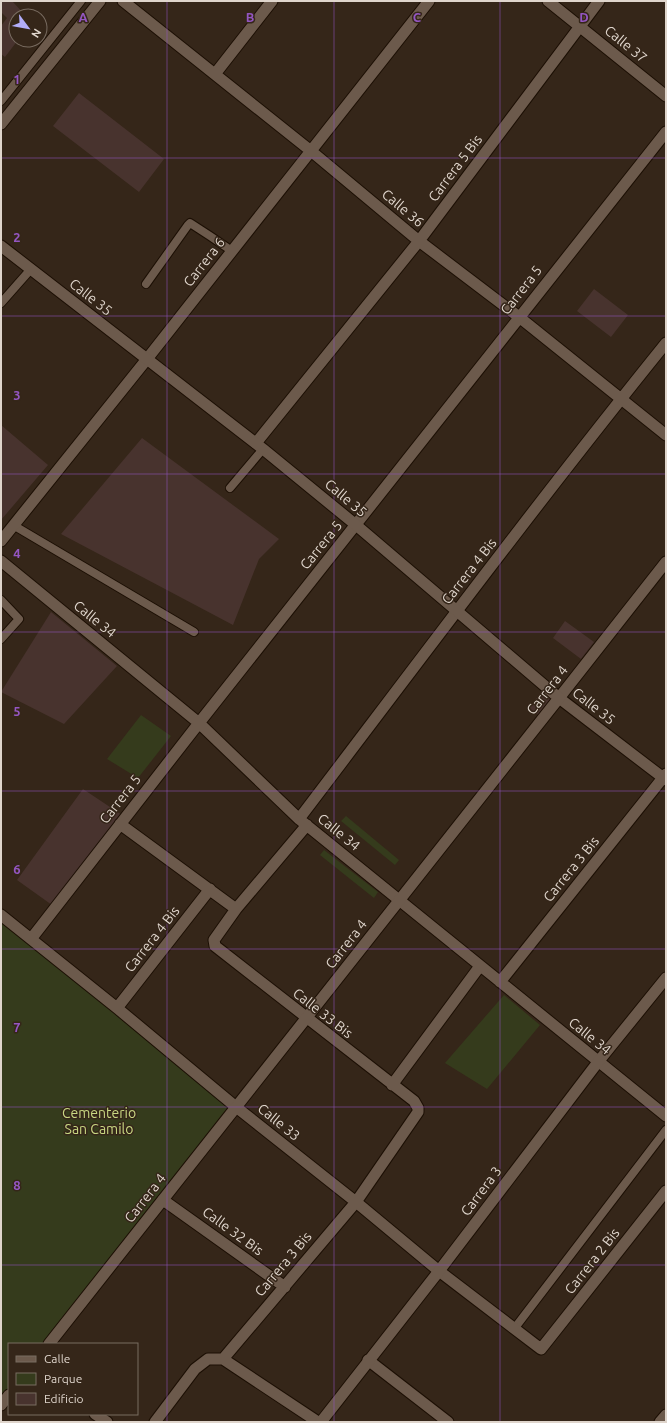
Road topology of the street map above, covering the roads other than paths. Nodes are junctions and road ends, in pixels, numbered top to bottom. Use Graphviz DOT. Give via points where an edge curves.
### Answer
graph roads {
  1 [pos="81,1"];
  2 [pos="100,1"];
  3 [pos="123,1"];
  4 [pos="272,1"];
  5 [pos="429,1"];
  6 [pos="548,1"];
  7 [pos="599,1"];
  8 [pos="579,26"];
  9 [pos="215,74"];
  10 [pos="666,96"];
  11 [pos="1,101"];
  12 [pos="1,124"];
  13 [pos="666,132"];
  14 [pos="311,151"];
  15 [pos="419,241"];
  16 [pos="1,246"];
  17 [pos="232,251"];
  18 [pos="31,269"];
  19 [pos="146,284"];
  20 [pos="1,303"];
  21 [pos="519,317"];
  22 [pos="666,343"];
  23 [pos="148,359"];
  24 [pos="621,399"];
  25 [pos="666,435"];
  26 [pos="260,446"];
  27 [pos="230,488"];
  28 [pos="13,525"];
  29 [pos="356,525"];
  30 [pos="1,541"];
  31 [pos="1,561"];
  32 [pos="666,562"];
  33 [pos="1,600"];
  34 [pos="457,612"];
  35 [pos="194,632"];
  36 [pos="1,639"];
  37 [pos="559,698"];
  38 [pos="199,723"];
  39 [pos="665,777"];
  40 [pos="303,822"];
  41 [pos="120,824"];
  42 [pos="210,889"];
  43 [pos="399,900"];
  44 [pos="236,909"];
  45 [pos="1,915"];
  46 [pos="31,939"];
  47 [pos="480,966"];
  48 [pos="666,978"];
  49 [pos="500,982"];
  50 [pos="118,1008"];
  51 [pos="306,1019"];
  52 [pos="598,1062"];
  53 [pos="392,1085"];
  54 [pos="236,1107"];
  55 [pos="418,1108"];
  56 [pos="666,1116"];
  57 [pos="666,1130"];
  58 [pos="666,1191"];
  59 [pos="163,1200"];
  60 [pos="356,1202"];
  61 [pos="439,1271"];
  62 [pos="285,1286"];
  63 [pos="514,1329"];
  64 [pos="50,1343"];
  65 [pos="541,1349"];
  66 [pos="223,1358"];
  67 [pos="368,1360"];
  68 [pos="8,1395"];
  69 [pos="1,1405"];
  70 [pos="96,1415"];
  71 [pos="666,1415"];
  72 [pos="107,1422"];
  73 [pos="155,1422"];
  74 [pos="320,1422"];
  75 [pos="448,1422"];
  76 [pos="660,1422"];
  1 -- 11 [label="lane"];
  2 -- 12 [label="street"];
  3 -- 9 [label="street, Calle 36"];
  4 -- 9 [label="street"];
  5 -- 14 [label="street, Carrera 6"];
  6 -- 8 [label="street, Calle 37"];
  7 -- 8 [label="street, Carrera 5 Bis"];
  8 -- 10 [label="street, Calle 37"];
  8 -- 15 [label="street, Carrera 5 Bis"];
  9 -- 14 [label="street, Calle 36"];
  13 -- 21 [label="street, Carrera 5"];
  14 -- 15 [label="street, Calle 36"];
  14 -- 17 [label="street, Carrera 6"];
  15 -- 21 [label="street, Calle 36"];
  15 -- 26 [label="street, Carrera 5 Bis"];
  16 -- 18 [label="street, Calle 35"];
  17 -- 19 [label="lane" via="190,223"];
  17 -- 23 [label="street, Carrera 6"];
  18 -- 20 [label="lane"];
  18 -- 23 [label="street, Calle 35"];
  21 -- 24 [label="street, Calle 36"];
  21 -- 29 [label="street, Carrera 5"];
  22 -- 24 [label="street, Carrera 4 Bis"];
  23 -- 26 [label="street, Calle 35"];
  23 -- 28 [label="street, Carrera 6"];
  24 -- 25 [label="street, Calle 36"];
  24 -- 34 [label="street, Carrera 4 Bis"];
  26 -- 27 [label="lane"];
  26 -- 29 [label="street, Calle 35"];
  28 -- 30 [label="street, Carrera 6"];
  28 -- 35 [label="lane"];
  29 -- 34 [label="street, Calle 35"];
  29 -- 38 [label="street, Carrera 5"];
  31 -- 38 [label="street, Calle 34"];
  32 -- 37 [label="street, Carrera 4"];
  33 -- 36 [label="lane" via="19,619"];
  34 -- 37 [label="street, Calle 35"];
  34 -- 40 [label="street, Carrera 4 Bis"];
  37 -- 39 [label="street, Calle 35"];
  37 -- 43 [label="street, Carrera 4"];
  38 -- 40 [label="street, Calle 34"];
  38 -- 41 [label="street, Carrera 5"];
  39 -- 49 [label="street, Carrera 3 Bis"];
  40 -- 43 [label="street, Calle 34"];
  40 -- 44 [label="street"];
  41 -- 42 [label="street"];
  41 -- 46 [label="street, Carrera 5"];
  42 -- 44 [label="street"];
  42 -- 50 [label="street, Carrera 4 Bis"];
  43 -- 47 [label="street, Calle 34"];
  43 -- 51 [label="street, Carrera 4"];
  44 -- 51 [label="street, Calle 33 Bis" via="214,940 215,946"];
  45 -- 46 [label="street, Calle 33"];
  46 -- 50 [label="street, Calle 33"];
  47 -- 49 [label="street, Calle 34"];
  47 -- 53 [label="street"];
  48 -- 52 [label="street, Carrera 3"];
  49 -- 52 [label="street, Calle 34"];
  50 -- 54 [label="street, Calle 33"];
  51 -- 53 [label="street, Calle 33 Bis"];
  51 -- 54 [label="street, Carrera 4"];
  52 -- 56 [label="street, Calle 34"];
  52 -- 61 [label="street, Carrera 3"];
  53 -- 55 [label="street, Calle 33 Bis" via="414,1101"];
  54 -- 59 [label="street, Carrera 4"];
  54 -- 60 [label="street, Calle 33"];
  55 -- 60 [label="street, Carrera 3 Bis" via="416,1118"];
  57 -- 63 [label="lane"];
  58 -- 65 [label="street, Carrera 2 Bis"];
  59 -- 62 [label="street, Calle 32 Bis"];
  59 -- 64 [label="street, Carrera 4"];
  60 -- 61 [label="street, Calle 33"];
  60 -- 62 [label="street, Carrera 3 Bis"];
  61 -- 63 [label="street, Calle 33"];
  61 -- 67 [label="street, Carrera 3"];
  62 -- 66 [label="street, Carrera 3 Bis"];
  63 -- 65 [label="street, Calle 33"];
  66 -- 73 [label="street" via="208,1359 195,1369"];
  66 -- 74 [label="street"];
  67 -- 74 [label="street, Carrera 3"];
  67 -- 75 [label="street"];
  68 -- 69 [label="street"];
  70 -- 72 [label="street"];
  71 -- 76 [label="street"];
}
